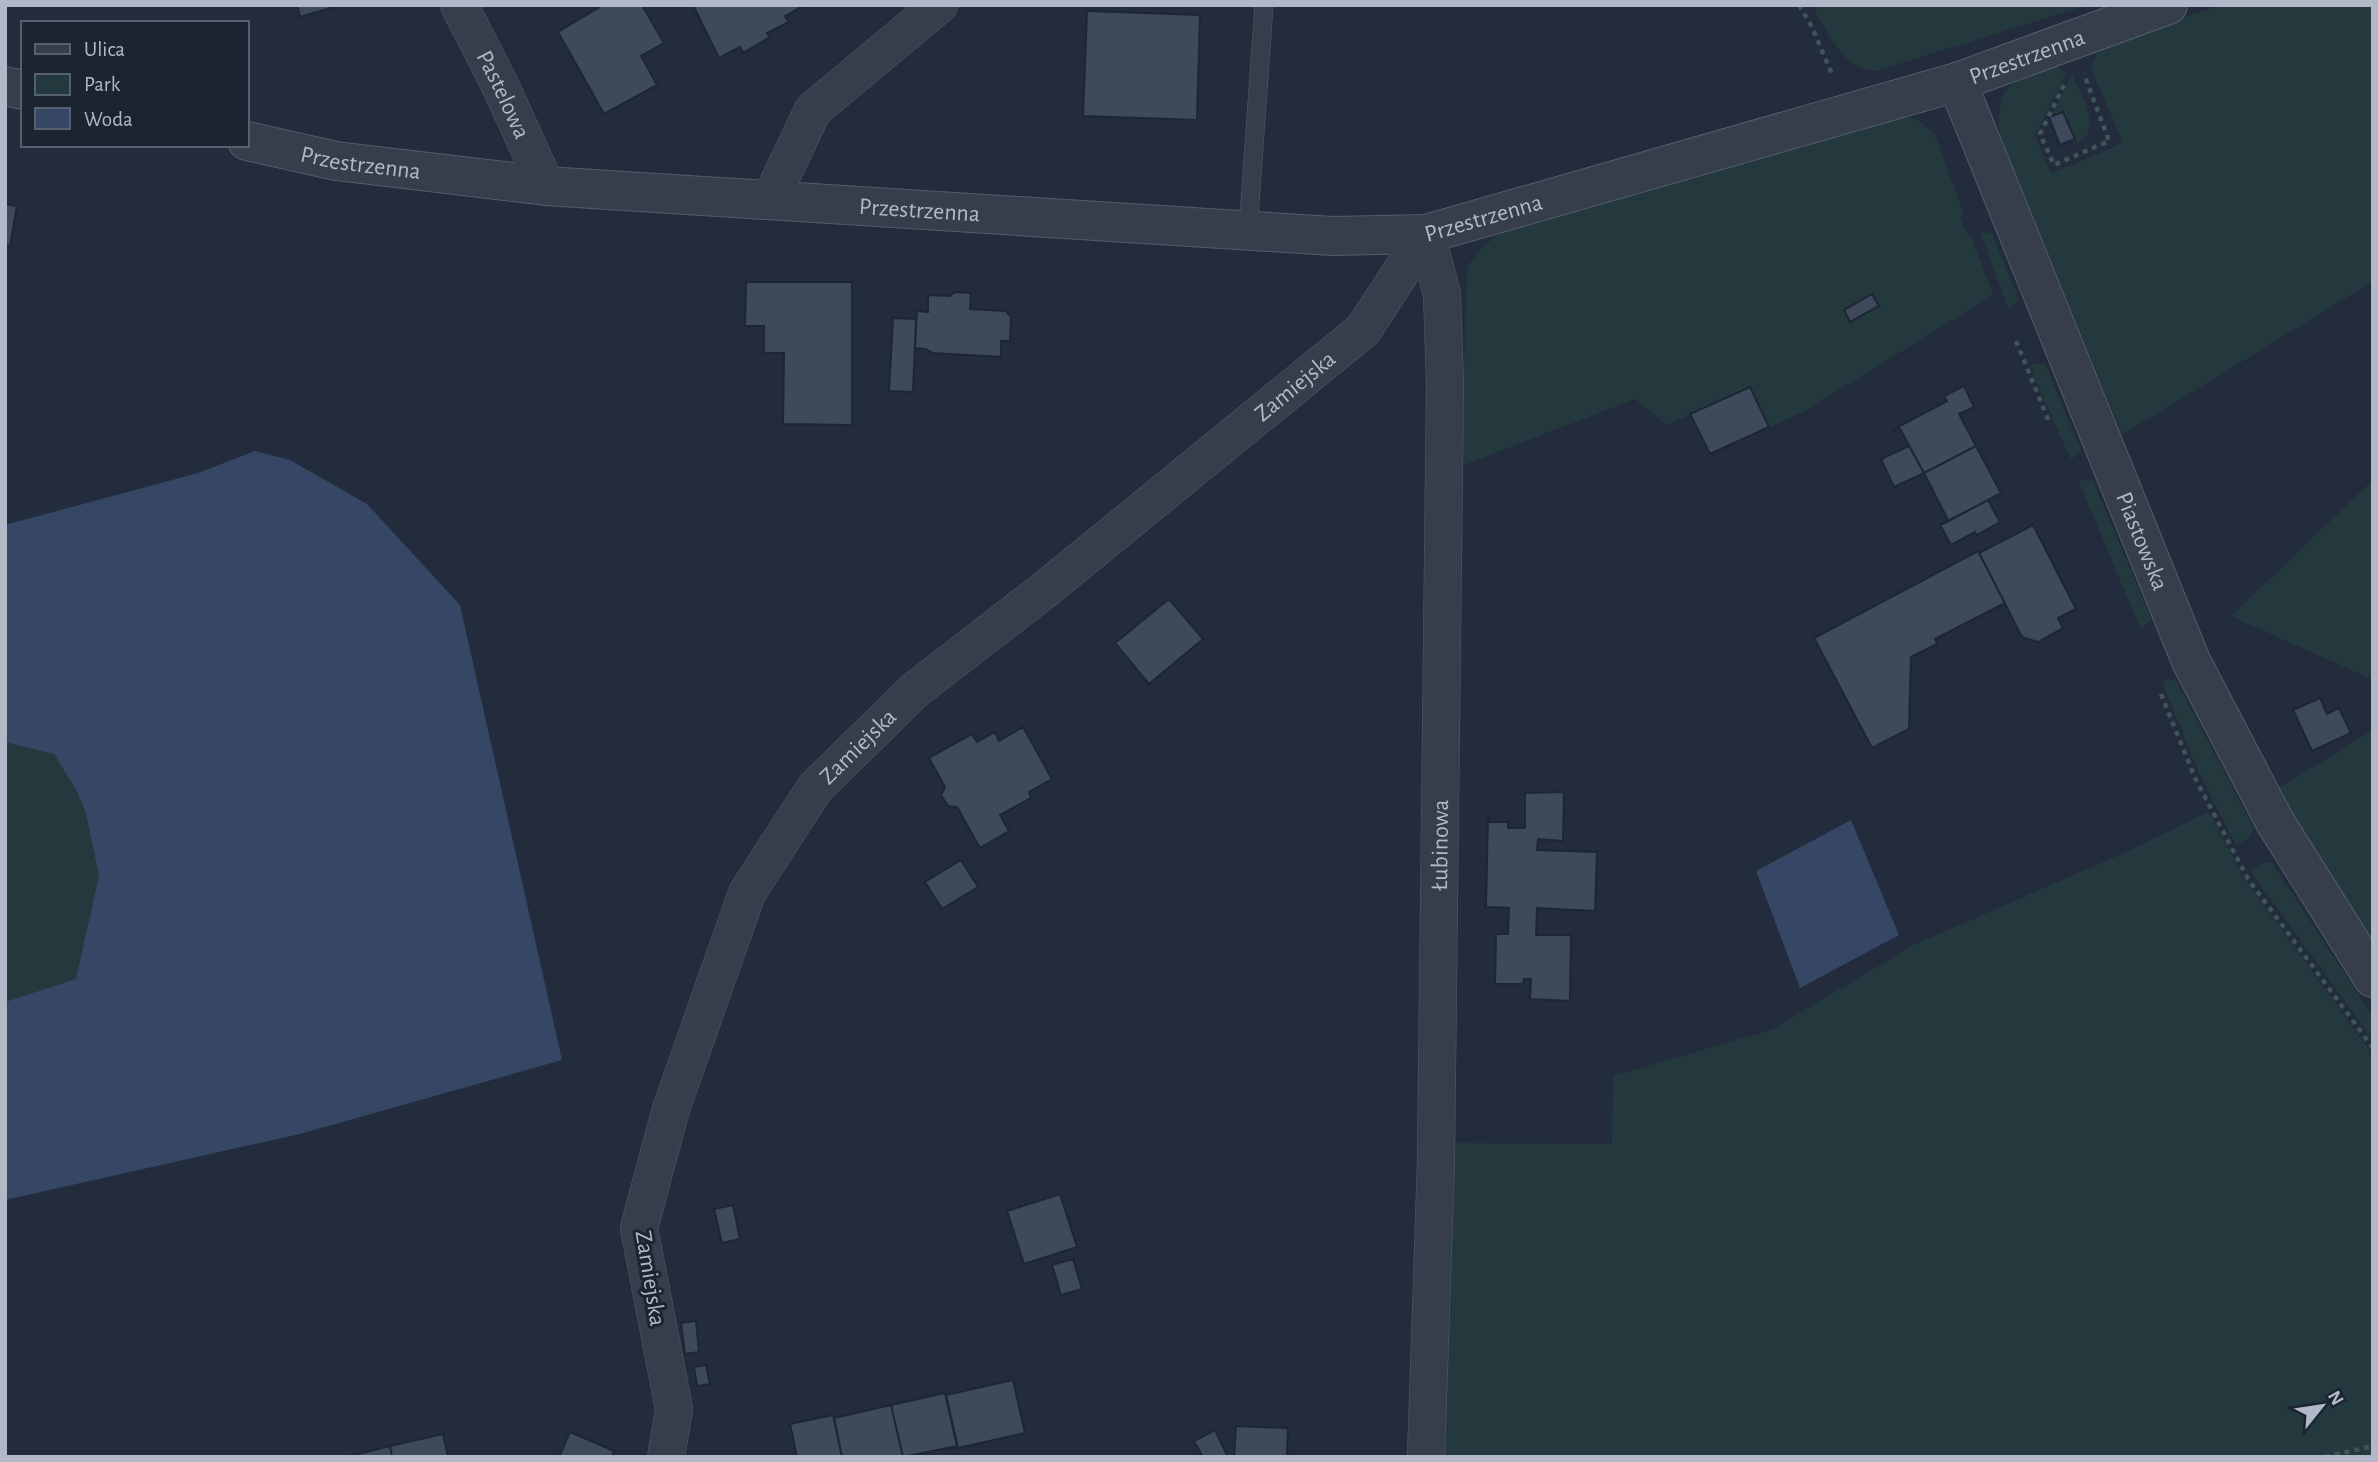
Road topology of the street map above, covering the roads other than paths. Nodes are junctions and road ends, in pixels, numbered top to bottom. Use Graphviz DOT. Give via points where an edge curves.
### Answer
graph roads {
  1 [pos="459,5"];
  2 [pos="939,5"];
  3 [pos="1264,5"];
  4 [pos="2168,5"];
  5 [pos="1957,82"];
  6 [pos="248,141"];
  7 [pos="545,186"];
  8 [pos="769,200"];
  9 [pos="1248,231"];
  10 [pos="1426,234"];
  11 [pos="2373,978"];
  12 [pos="666,1457"];
  13 [pos="1426,1457"];
  1 -- 7 [label="street, Pastelowa"];
  2 -- 8 [label="street" via="813,110"];
  3 -- 9 [label="lane"];
  4 -- 5 [label="street, Przestrzenna"];
  5 -- 10 [label="street, Przestrzenna"];
  5 -- 11 [label="street, Piastowska" via="2191,661 2275,822"];
  6 -- 7 [label="street, Przestrzenna" via="337,161"];
  7 -- 8 [label="street, Przestrzenna"];
  8 -- 9 [label="street, Przestrzenna"];
  9 -- 10 [label="street, Przestrzenna" via="1333,236"];
  10 -- 12 [label="street, Zamiejska" via="1363,330 915,690 815,788 747,893 671,1109 639,1228 674,1409"];
  10 -- 13 [label="street, Łubinowa" via="1442,294 1445,384 1436,1159"];
}
